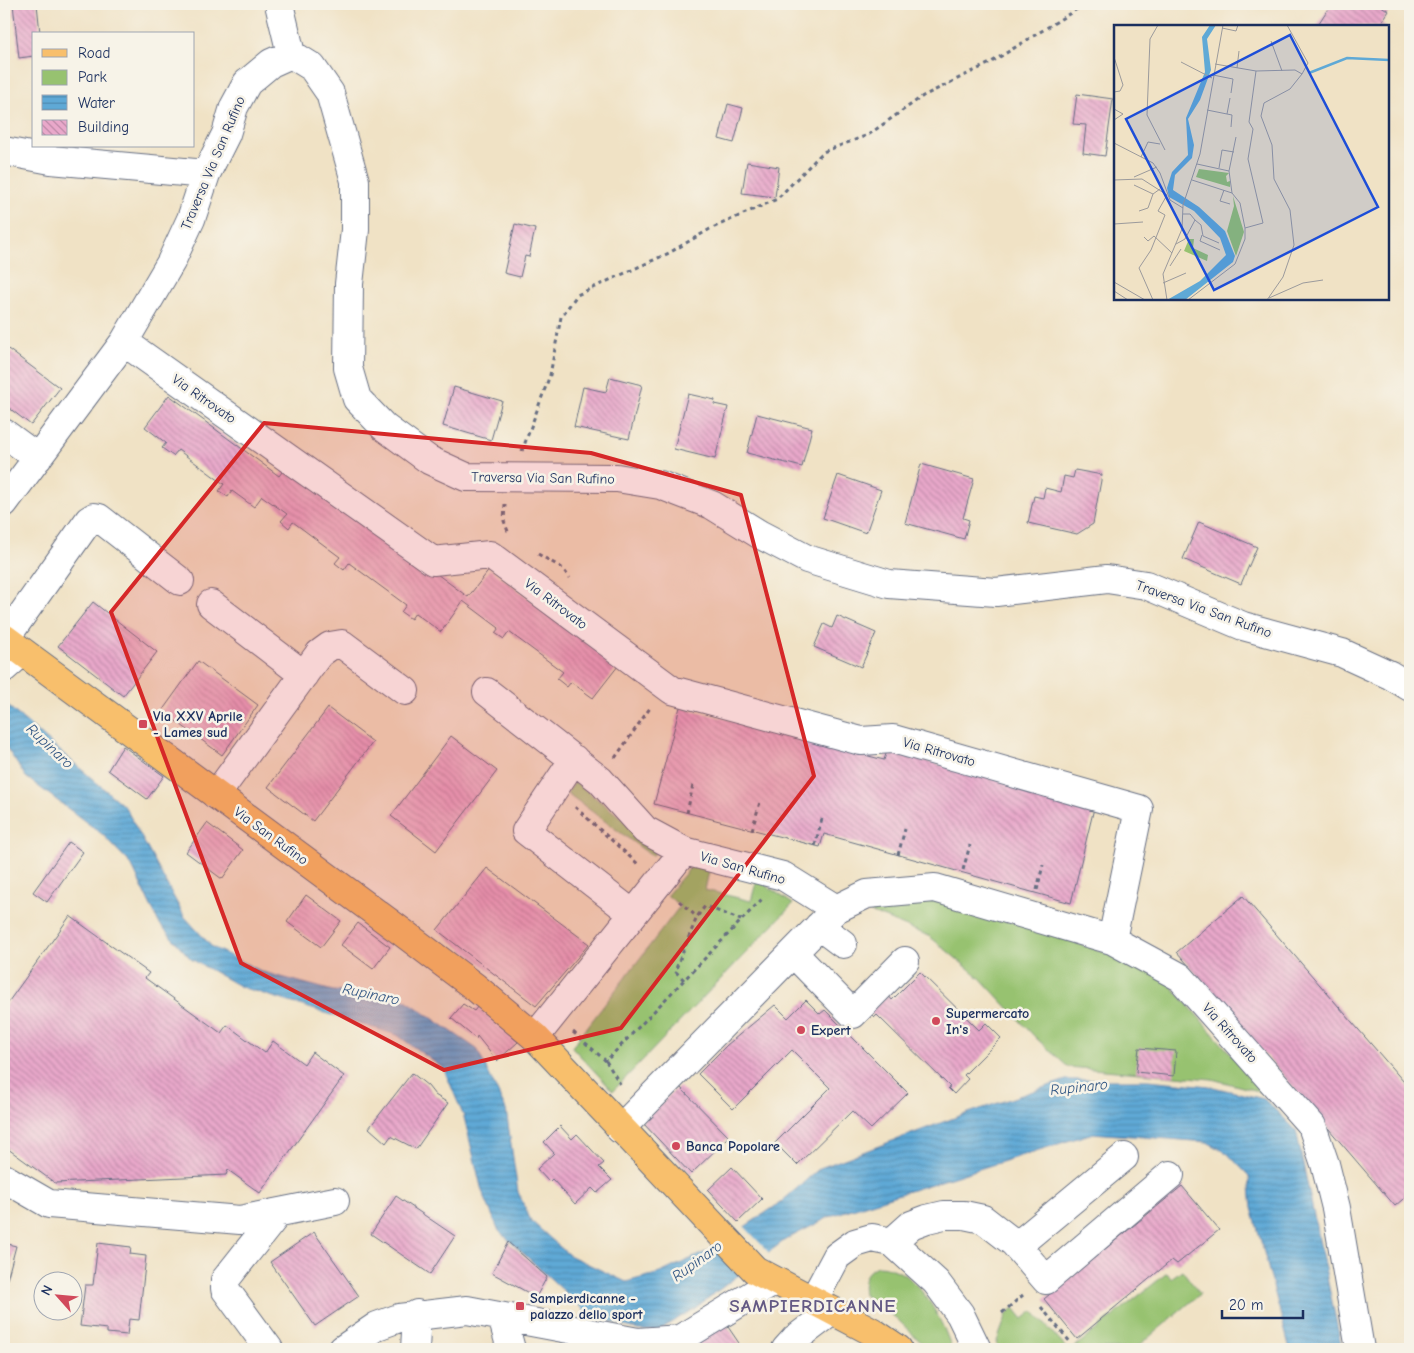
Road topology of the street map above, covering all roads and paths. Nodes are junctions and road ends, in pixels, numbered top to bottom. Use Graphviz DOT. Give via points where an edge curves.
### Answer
graph roads {
  1 [pos="279,4"];
  2 [pos="1085,4"];
  3 [pos="291,54"];
  4 [pos="4,150"];
  5 [pos="206,174"];
  6 [pos="124,342"];
  7 [pos="4,434"];
  8 [pos="38,458"];
  9 [pos="512,477"];
  10 [pos="4,503"];
  11 [pos="180,581"];
  12 [pos="211,604"];
  13 [pos="8,652"];
  14 [pos="304,675"];
  15 [pos="666,685"];
  16 [pos="1410,687"];
  17 [pos="405,691"];
  18 [pos="487,692"];
  19 [pos="574,759"];
  20 [pos="600,780"];
  21 [pos="693,785"];
  22 [pos="216,795"];
  23 [pos="760,802"];
  24 [pos="571,803"];
  25 [pos="687,813"];
  26 [pos="822,818"];
  27 [pos="905,829"];
  28 [pos="752,830"];
  29 [pos="970,845"];
  30 [pos="816,846"];
  31 [pos="684,851"];
  32 [pos="898,855"];
  33 [pos="1043,865"];
  34 [pos="963,873"];
  35 [pos="783,876"];
  36 [pos="658,883"];
  37 [pos="1036,893"];
  38 [pos="633,914"];
  39 [pos="697,917"];
  40 [pos="827,918"];
  41 [pos="741,920"];
  42 [pos="1112,940"];
  43 [pos="843,944"];
  44 [pos="792,953"];
  45 [pos="905,961"];
  46 [pos="684,980"];
  47 [pos="553,1014"];
  48 [pos="535,1037"];
  49 [pos="620,1129"];
  50 [pos="1124,1157"];
  51 [pos="1170,1175"];
  52 [pos="4,1178"];
  53 [pos="335,1201"];
  54 [pos="278,1212"];
  55 [pos="892,1242"];
  56 [pos="1014,1243"];
  57 [pos="765,1275"];
  58 [pos="1027,1291"];
  59 [pos="822,1306"];
  60 [pos="1002,1313"];
  61 [pos="417,1314"];
  62 [pos="502,1317"];
  63 [pos="633,1347"];
  64 [pos="269,1349"];
  65 [pos="342,1349"];
  66 [pos="415,1349"];
  67 [pos="511,1349"];
  68 [pos="786,1349"];
  69 [pos="898,1349"];
  70 [pos="977,1349"];
  71 [pos="1360,1349"];
  1 -- 3 [label="street"];
  2 -- 9 [label="path" via="990,64 923,96 868,134 823,152 777,199 577,295 561,317 550,375"];
  3 -- 5 [label="street, Traversa Via San Rufino" via="271,63 247,83"];
  3 -- 9 [label="street, Traversa Via San Rufino" via="312,67 330,93 355,182 348,368 357,399 384,428 429,460 466,477"];
  4 -- 5 [label="street" via="51,160"];
  5 -- 6 [label="street, Traversa Via San Rufino" via="191,219 171,262"];
  6 -- 8 [label="street, Traversa Via San Rufino"];
  6 -- 15 [label="street, Via Ritrovato" via="433,561 490,555"];
  7 -- 8 [label="street"];
  8 -- 10 [label="street, Traversa Via San Rufino"];
  9 -- 16 [label="street, Traversa Via San Rufino" via="617,478 660,485 712,505 807,559 889,584 996,592 1107,579 1146,585 1243,626 1342,653 1390,674"];
  11 -- 13 [label="street" via="94,517 89,520"];
  12 -- 14 [label="street"];
  13 -- 22 [label="main road, Via San Rufino"];
  14 -- 17 [label="street" via="319,654 330,646 342,644"];
  14 -- 22 [label="street"];
  15 -- 20 [label="path"];
  15 -- 42 [label="street, Via Ritrovato" via="672,690 861,741 893,739 1140,809"];
  18 -- 19 [label="street"];
  19 -- 20 [label="street"];
  19 -- 38 [label="street" via="526,831"];
  20 -- 31 [label="street" via="645,830"];
  21 -- 25 [label="path"];
  22 -- 48 [label="main road, Via San Rufino" via="461,976"];
  23 -- 28 [label="path"];
  24 -- 36 [label="path"];
  26 -- 30 [label="path"];
  27 -- 32 [label="path"];
  29 -- 34 [label="path"];
  31 -- 35 [label="street, Via San Rufino"];
  31 -- 36 [label="street, Via San Rufino"];
  33 -- 37 [label="path"];
  35 -- 40 [label="street, Via San Rufino"];
  35 -- 41 [label="path"];
  36 -- 38 [label="street, Via San Rufino"];
  36 -- 39 [label="path"];
  38 -- 47 [label="street, Via San Rufino"];
  39 -- 41 [label="path" via="706,906"];
  39 -- 46 [label="path" via="675,971"];
  40 -- 42 [label="street" via="867,894 935,888"];
  40 -- 43 [label="street, Via San Rufino"];
  40 -- 44 [label="street"];
  41 -- 46 [label="path"];
  42 -- 71 [label="street, Via Ritrovato" via="1180,977 1312,1126 1336,1208"];
  44 -- 45 [label="street" via="853,1014"];
  44 -- 49 [label="street"];
  46 -- 47 [label="path" via="606,1061"];
  47 -- 48 [label="street, Via San Rufino"];
  48 -- 49 [label="main road, Via San Rufino"];
  49 -- 57 [label="main road, Via San Rufino" via="724,1238"];
  50 -- 56 [label="street" via="1025,1239"];
  51 -- 56 [label="street" via="1046,1280"];
  52 -- 54 [label="street" via="49,1204 240,1220"];
  53 -- 54 [label="street"];
  54 -- 64 [label="street" via="225,1280 224,1289"];
  55 -- 56 [label="street" via="911,1226 944,1215 964,1215 983,1219"];
  55 -- 59 [label="street" via="872,1238 855,1243 836,1256"];
  55 -- 70 [label="street" via="936,1282 960,1314"];
  57 -- 59 [label="main road, Via San Rufino"];
  57 -- 63 [label="street" via="680,1339"];
  58 -- 60 [label="path"];
  59 -- 68 [label="street"];
  59 -- 69 [label="main road, Via San Rufino"];
  61 -- 62 [label="street" via="467,1310"];
  61 -- 65 [label="street" via="377,1326"];
  61 -- 66 [label="street"];
  62 -- 63 [label="street"];
  62 -- 67 [label="street"];
}
